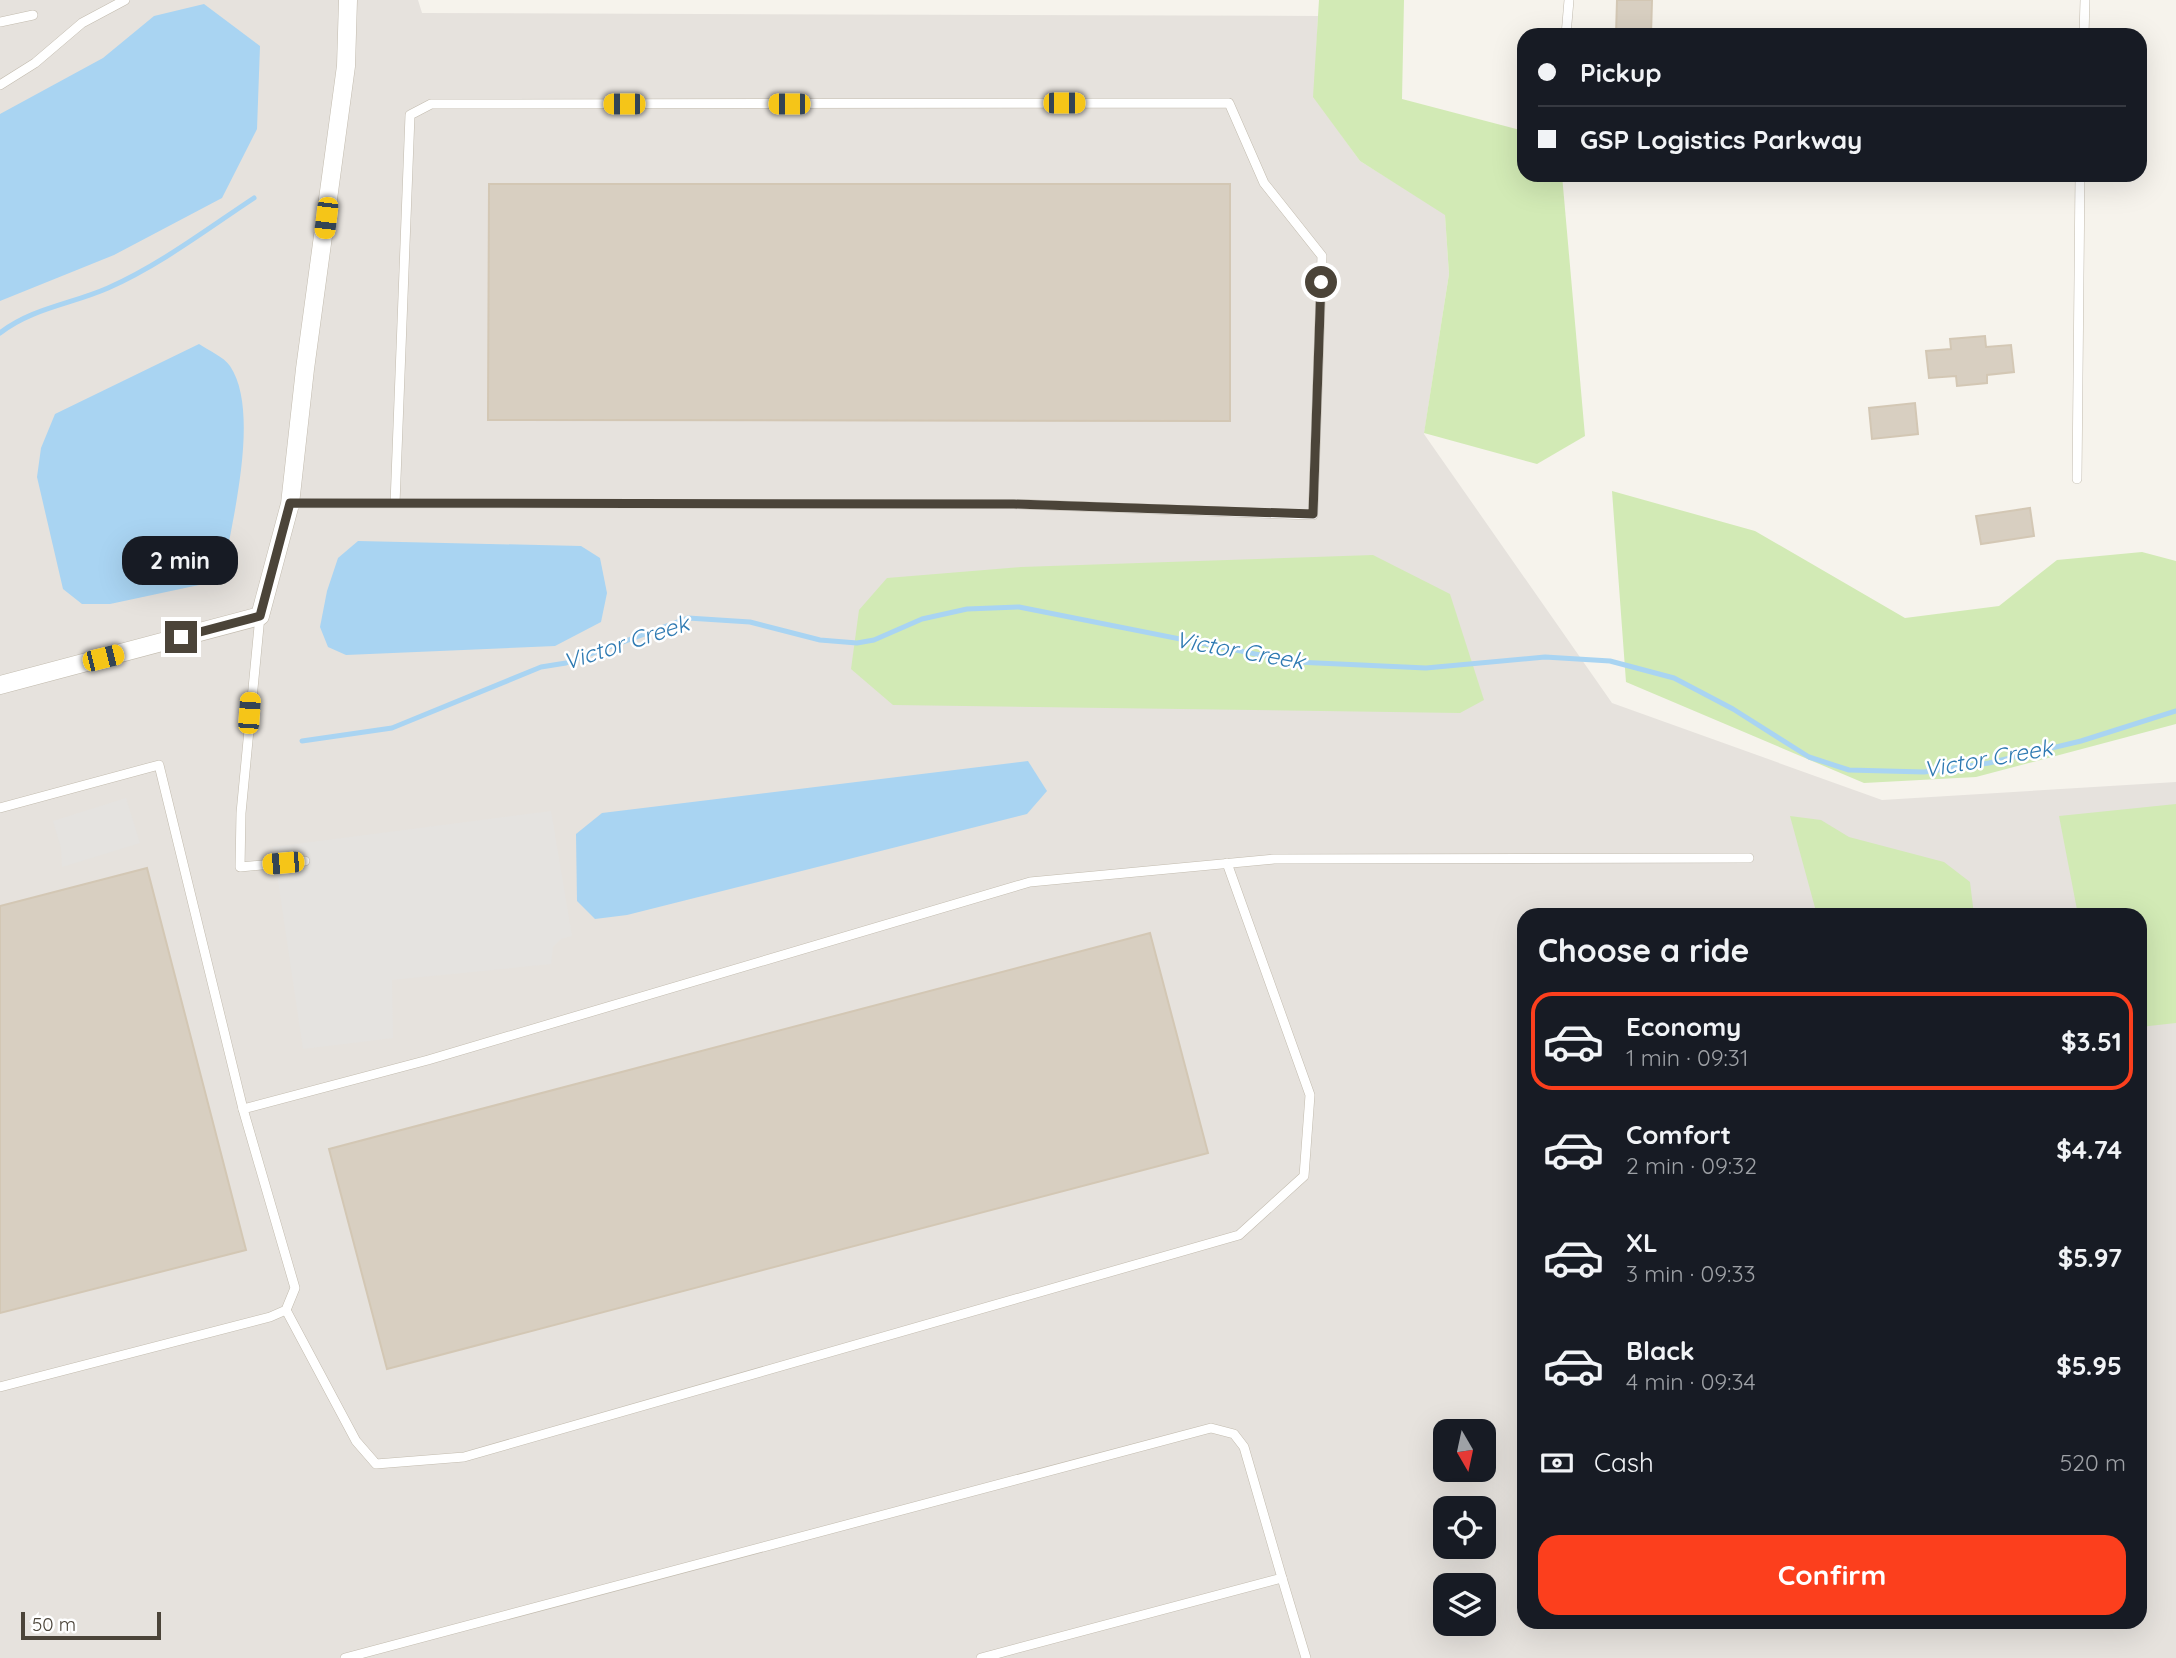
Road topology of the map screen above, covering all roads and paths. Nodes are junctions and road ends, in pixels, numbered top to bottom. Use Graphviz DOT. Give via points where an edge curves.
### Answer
graph roads {
  1 [pos="125,0"];
  2 [pos="348,0"];
  3 [pos="1569,0"];
  4 [pos="2085,0"];
  5 [pos="33,15"];
  6 [pos="0,22"];
  7 [pos="1567,28"];
  8 [pos="2084,28"];
  9 [pos="0,85"];
  10 [pos="2080,182"];
  11 [pos="2077,479"];
  12 [pos="290,503"];
  13 [pos="395,504"];
  14 [pos="260,616"];
  15 [pos="0,685"];
  16 [pos="0,808"];
  17 [pos="1749,858"];
  18 [pos="305,861"];
  19 [pos="1227,863"];
  20 [pos="243,1109"];
  21 [pos="286,1310"];
  22 [pos="0,1387"];
  23 [pos="1282,1578"];
  24 [pos="345,1658"];
  25 [pos="981,1658"];
  26 [pos="1306,1658"];
  1 -- 9 [label="lane" via="82,23 35,63"];
  2 -- 12 [label="street" via="346,66"];
  3 -- 7 [label="lane"];
  4 -- 8 [label="lane"];
  5 -- 6 [label="lane"];
  10 -- 11 [label="lane"];
  12 -- 13 [label="lane"];
  12 -- 14 [label="street"];
  13 -- 13 [label="lane" via="1014,504 1313,514 1322,256 1264,183 1229,103 431,104 411,115"];
  14 -- 15 [label="street"];
  14 -- 18 [label="lane" via="240,867"];
  16 -- 20 [label="lane" via="159,765"];
  17 -- 19 [label="lane" via="1273,859"];
  19 -- 20 [label="lane" via="1030,882 428,1060"];
  19 -- 21 [label="lane" via="1310,1096 1304,1176 1239,1235 464,1457 389,1463 376,1464 356,1441"];
  20 -- 21 [label="lane" via="295,1288"];
  21 -- 22 [label="lane"];
  23 -- 24 [label="lane" via="1244,1447 1234,1434 1211,1428"];
  23 -- 25 [label="lane"];
  23 -- 26 [label="lane"];
}
